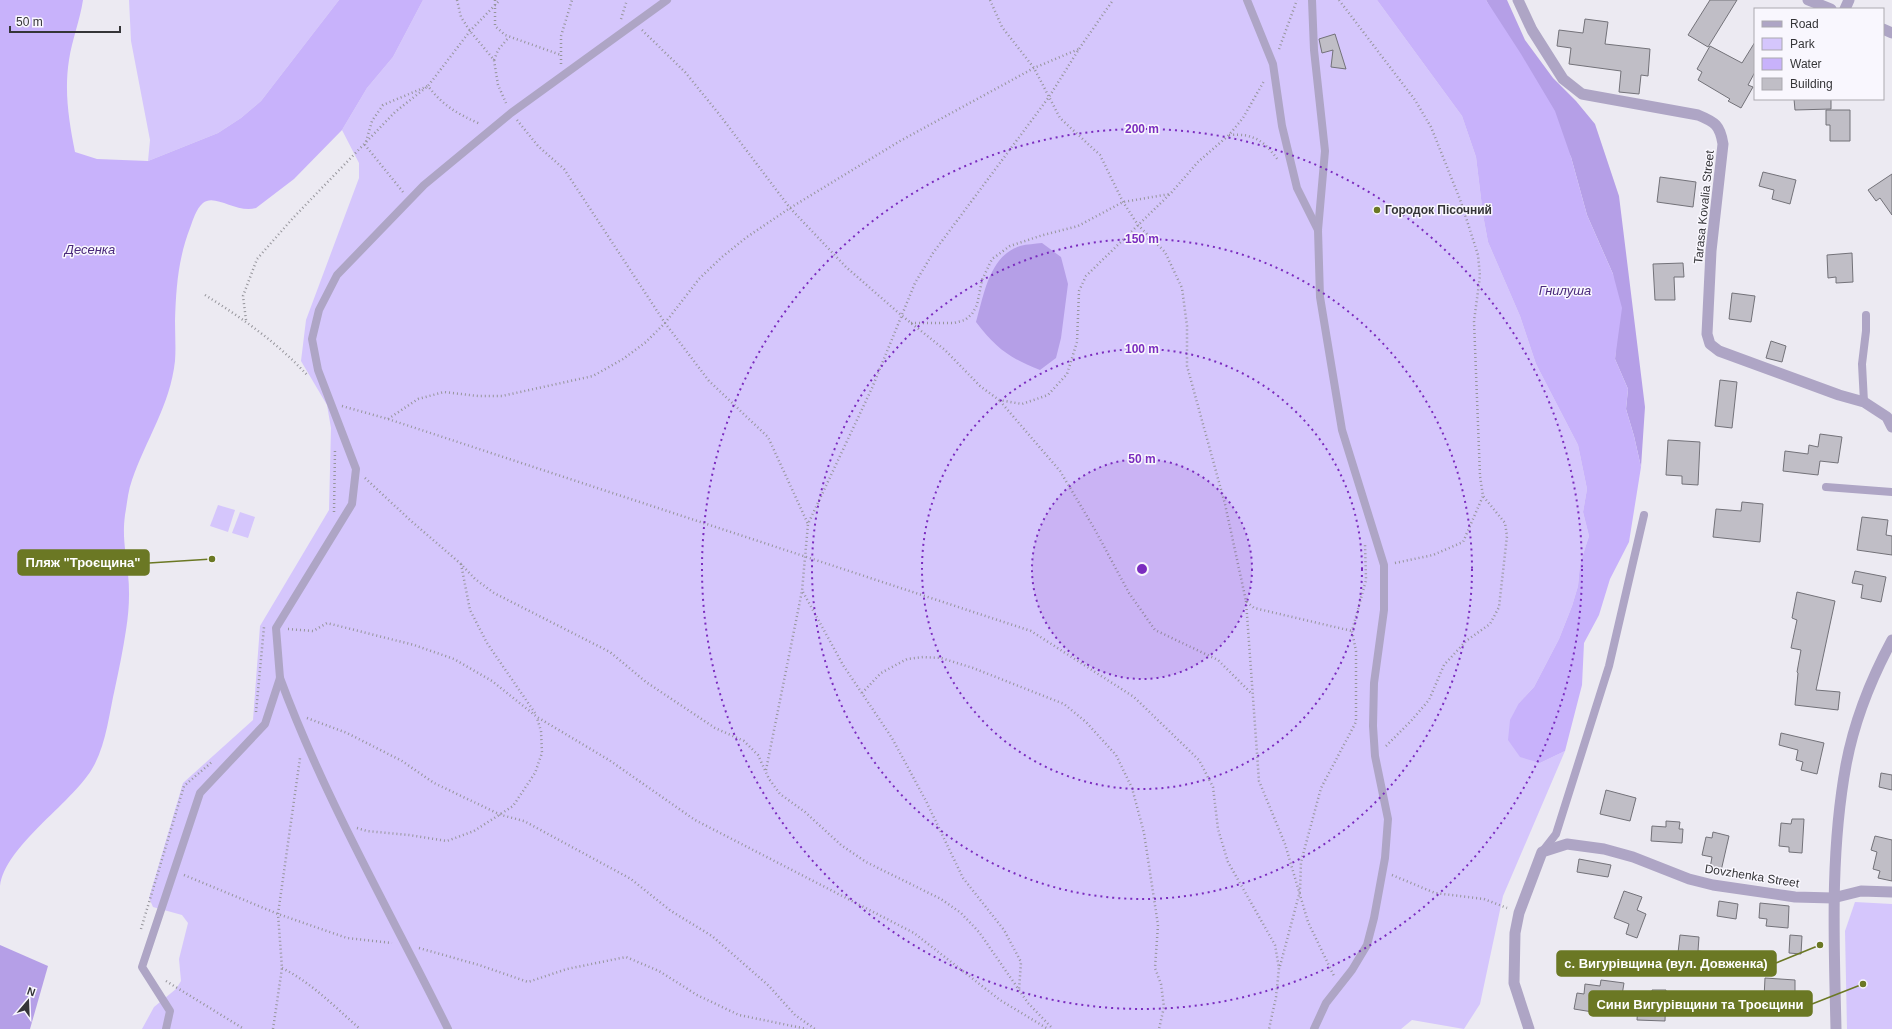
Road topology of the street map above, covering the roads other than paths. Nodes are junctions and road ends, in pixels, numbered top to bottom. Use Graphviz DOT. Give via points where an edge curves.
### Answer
graph roads {
  1 [pos="667,0"];
  2 [pos="1247,0"];
  3 [pos="1312,0"];
  4 [pos="1518,0"];
  5 [pos="1808,0"];
  6 [pos="1828,8"];
  7 [pos="1318,230"];
  8 [pos="1866,315"];
  9 [pos="1864,402"];
  10 [pos="1892,427"];
  11 [pos="1826,487"];
  12 [pos="1892,492"];
  13 [pos="1644,515"];
  14 [pos="1892,640"];
  15 [pos="280,678"];
  16 [pos="1542,852"];
  17 [pos="1892,892"];
  18 [pos="1833,898"];
  19 [pos="166,1029"];
  20 [pos="448,1029"];
  21 [pos="1314,1029"];
  22 [pos="1529,1029"];
  23 [pos="1836,1029"];
  1 -- 15 [label="lane" via="512,113 424,185 337,274 319,310 312,339 318,370 356,469 352,504 276,628"];
  2 -- 7 [label="lane" via="1273,64 1282,126 1297,188"];
  3 -- 7 [label="lane" via="1314,50 1325,151"];
  4 -- 9 [label="street, Tarasa Kovalia Street" via="1532,30 1563,79 1582,94 1698,115 1713,122 1721,130 1723,144 1711,251 1706,334 1710,344 1719,351 1840,396"];
  5 -- 6 [label="street"];
  7 -- 21 [label="lane" via="1320,297 1342,430 1384,565 1384,610 1374,683 1373,726 1375,756 1388,819 1383,871 1367,945 1326,1004"];
  8 -- 9 [label="lane" via="1862,364"];
  9 -- 10 [label="street, Tarasa Kovalia Street" via="1887,417"];
  11 -- 12 [label="lane"];
  13 -- 16 [label="lane" via="1609,666 1556,834"];
  14 -- 18 [label="street" via="1862,705 1846,764"];
  15 -- 19 [label="lane" via="265,724 200,793 142,967 170,1011"];
  15 -- 20 [label="lane" via="293,713 344,824"];
  16 -- 18 [label="street, Dovzhenka Street" via="1567,844 1597,848 1633,857 1713,885 1795,897"];
  16 -- 22 [label="street" via="1519,913 1515,933 1514,983"];
  17 -- 18 [label="street, Dovzhenka Street" via="1861,891"];
  18 -- 23 [label="street"];
}
